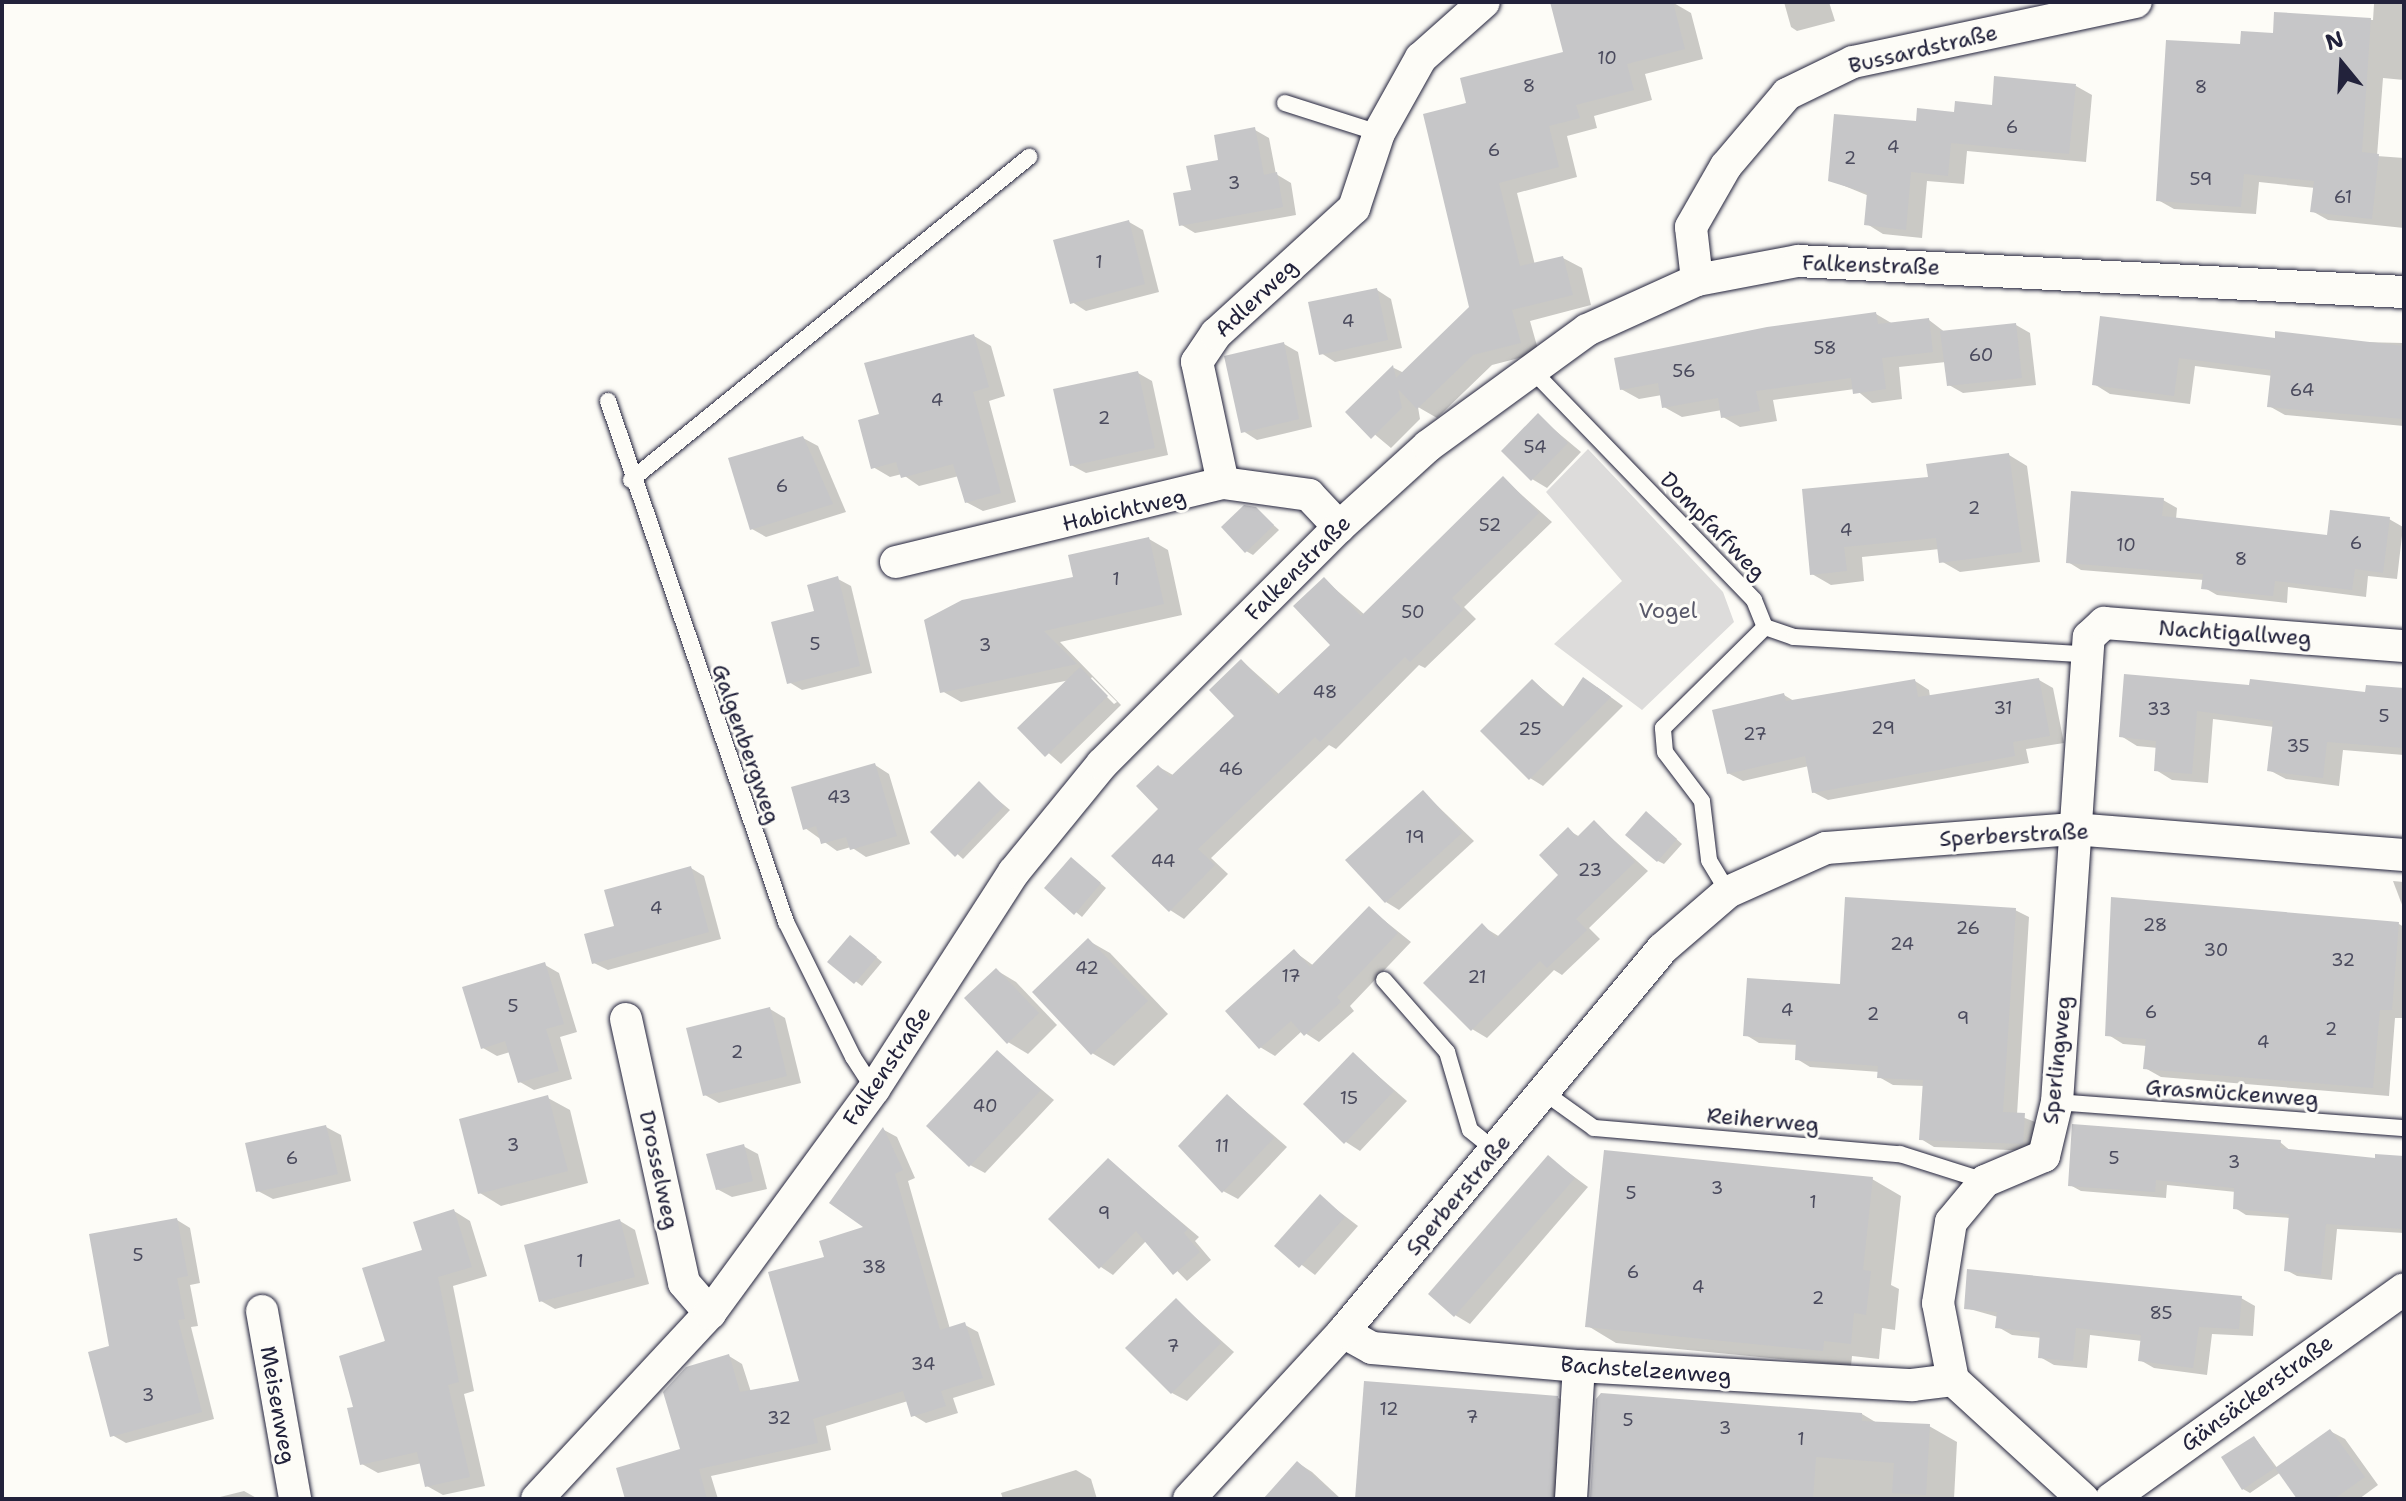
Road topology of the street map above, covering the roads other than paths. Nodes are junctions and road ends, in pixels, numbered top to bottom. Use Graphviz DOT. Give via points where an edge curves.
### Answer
graph roads {
  1 [pos="1484,2"];
  2 [pos="2136,2"];
  3 [pos="1285,103"];
  4 [pos="1379,133"];
  5 [pos="1029,157"];
  6 [pos="1697,280"];
  7 [pos="2404,292"];
  8 [pos="1531,369"];
  9 [pos="608,401"];
  10 [pos="631,480"];
  11 [pos="1223,483"];
  12 [pos="1339,527"];
  13 [pos="896,562"];
  14 [pos="1765,627"];
  15 [pos="2404,646"];
  16 [pos="2084,654"];
  17 [pos="2073,829"];
  18 [pos="2404,855"];
  19 [pos="1728,892"];
  20 [pos="1384,980"];
  21 [pos="626,1019"];
  22 [pos="874,1089"];
  23 [pos="1545,1093"];
  24 [pos="2057,1102"];
  25 [pos="2404,1128"];
  26 [pos="1495,1150"];
  27 [pos="1985,1181"];
  28 [pos="2404,1289"];
  29 [pos="262,1311"];
  30 [pos="710,1313"];
  31 [pos="1343,1332"];
  32 [pos="1579,1366"];
  33 [pos="1953,1380"];
  34 [pos="1198,1495"];
  35 [pos="295,1499"];
  36 [pos="537,1499"];
  37 [pos="1571,1499"];
  38 [pos="2083,1499"];
  39 [pos="2111,1499"];
  1 -- 4 [label="street, Adlerweg" via="1421,58"];
  2 -- 6 [label="street, Bussardstraße" via="1853,62 1787,94 1726,166 1691,227"];
  3 -- 4 [label="lane"];
  4 -- 11 [label="street, Adlerweg" via="1354,208 1216,334 1197,362"];
  5 -- 10 [label="lane"];
  6 -- 7 [label="street, Falkenstraße" via="1798,261"];
  6 -- 8 [label="street, Falkenstraße" via="1587,330"];
  8 -- 12 [label="street, Falkenstraße" via="1428,446"];
  8 -- 14 [label="lane, Dompfaffweg" via="1754,600"];
  9 -- 10 [label="lane, Galgenbergweg"];
  10 -- 22 [label="lane, Galgenbergweg" via="786,922"];
  11 -- 12 [label="street, Habichtweg" via="1309,495"];
  11 -- 13 [label="street, Habichtweg"];
  12 -- 22 [label="street, Falkenstraße" via="1102,764 1014,872"];
  14 -- 16 [label="lane" via="1794,637"];
  14 -- 19 [label="lane" via="1663,728 1665,752 1702,801 1709,860"];
  15 -- 16 [label="street, Nachtigallweg" via="2104,623 2089,637"];
  16 -- 17 [label="street, Sperlingweg"];
  17 -- 18 [label="street, Sperberstraße"];
  17 -- 19 [label="street, Sperberstraße" via="1826,848"];
  17 -- 24 [label="street, Sperlingweg"];
  19 -- 23 [label="street, Sperberstraße" via="1662,949"];
  20 -- 26 [label="lane" via="1447,1052 1470,1130"];
  21 -- 30 [label="street, Drosselweg" via="684,1283"];
  22 -- 30 [label="street, Falkenstraße"];
  23 -- 26 [label="street, Sperberstraße"];
  23 -- 27 [label="lane, Reiherweg" via="1594,1128 1900,1154"];
  24 -- 25 [label="lane, Grasmückenweg"];
  24 -- 27 [label="street, Sperlingweg" via="2044,1156"];
  26 -- 31 [label="street, Sperberstraße"];
  27 -- 33 [label="street, Sperlingweg" via="1951,1222 1938,1303"];
  28 -- 39 [label="street, Gänsäckerstraße"];
  29 -- 35 [label="street, Meisenweg"];
  30 -- 36 [label="street, Falkenstraße"];
  31 -- 32 [label="street, Bachstelzenweg" via="1372,1348"];
  31 -- 34 [label="street, Sperberstraße"];
  32 -- 33 [label="street, Bachstelzenweg" via="1912,1385"];
  32 -- 37 [label="street"];
  33 -- 38 [label="street"];
}
